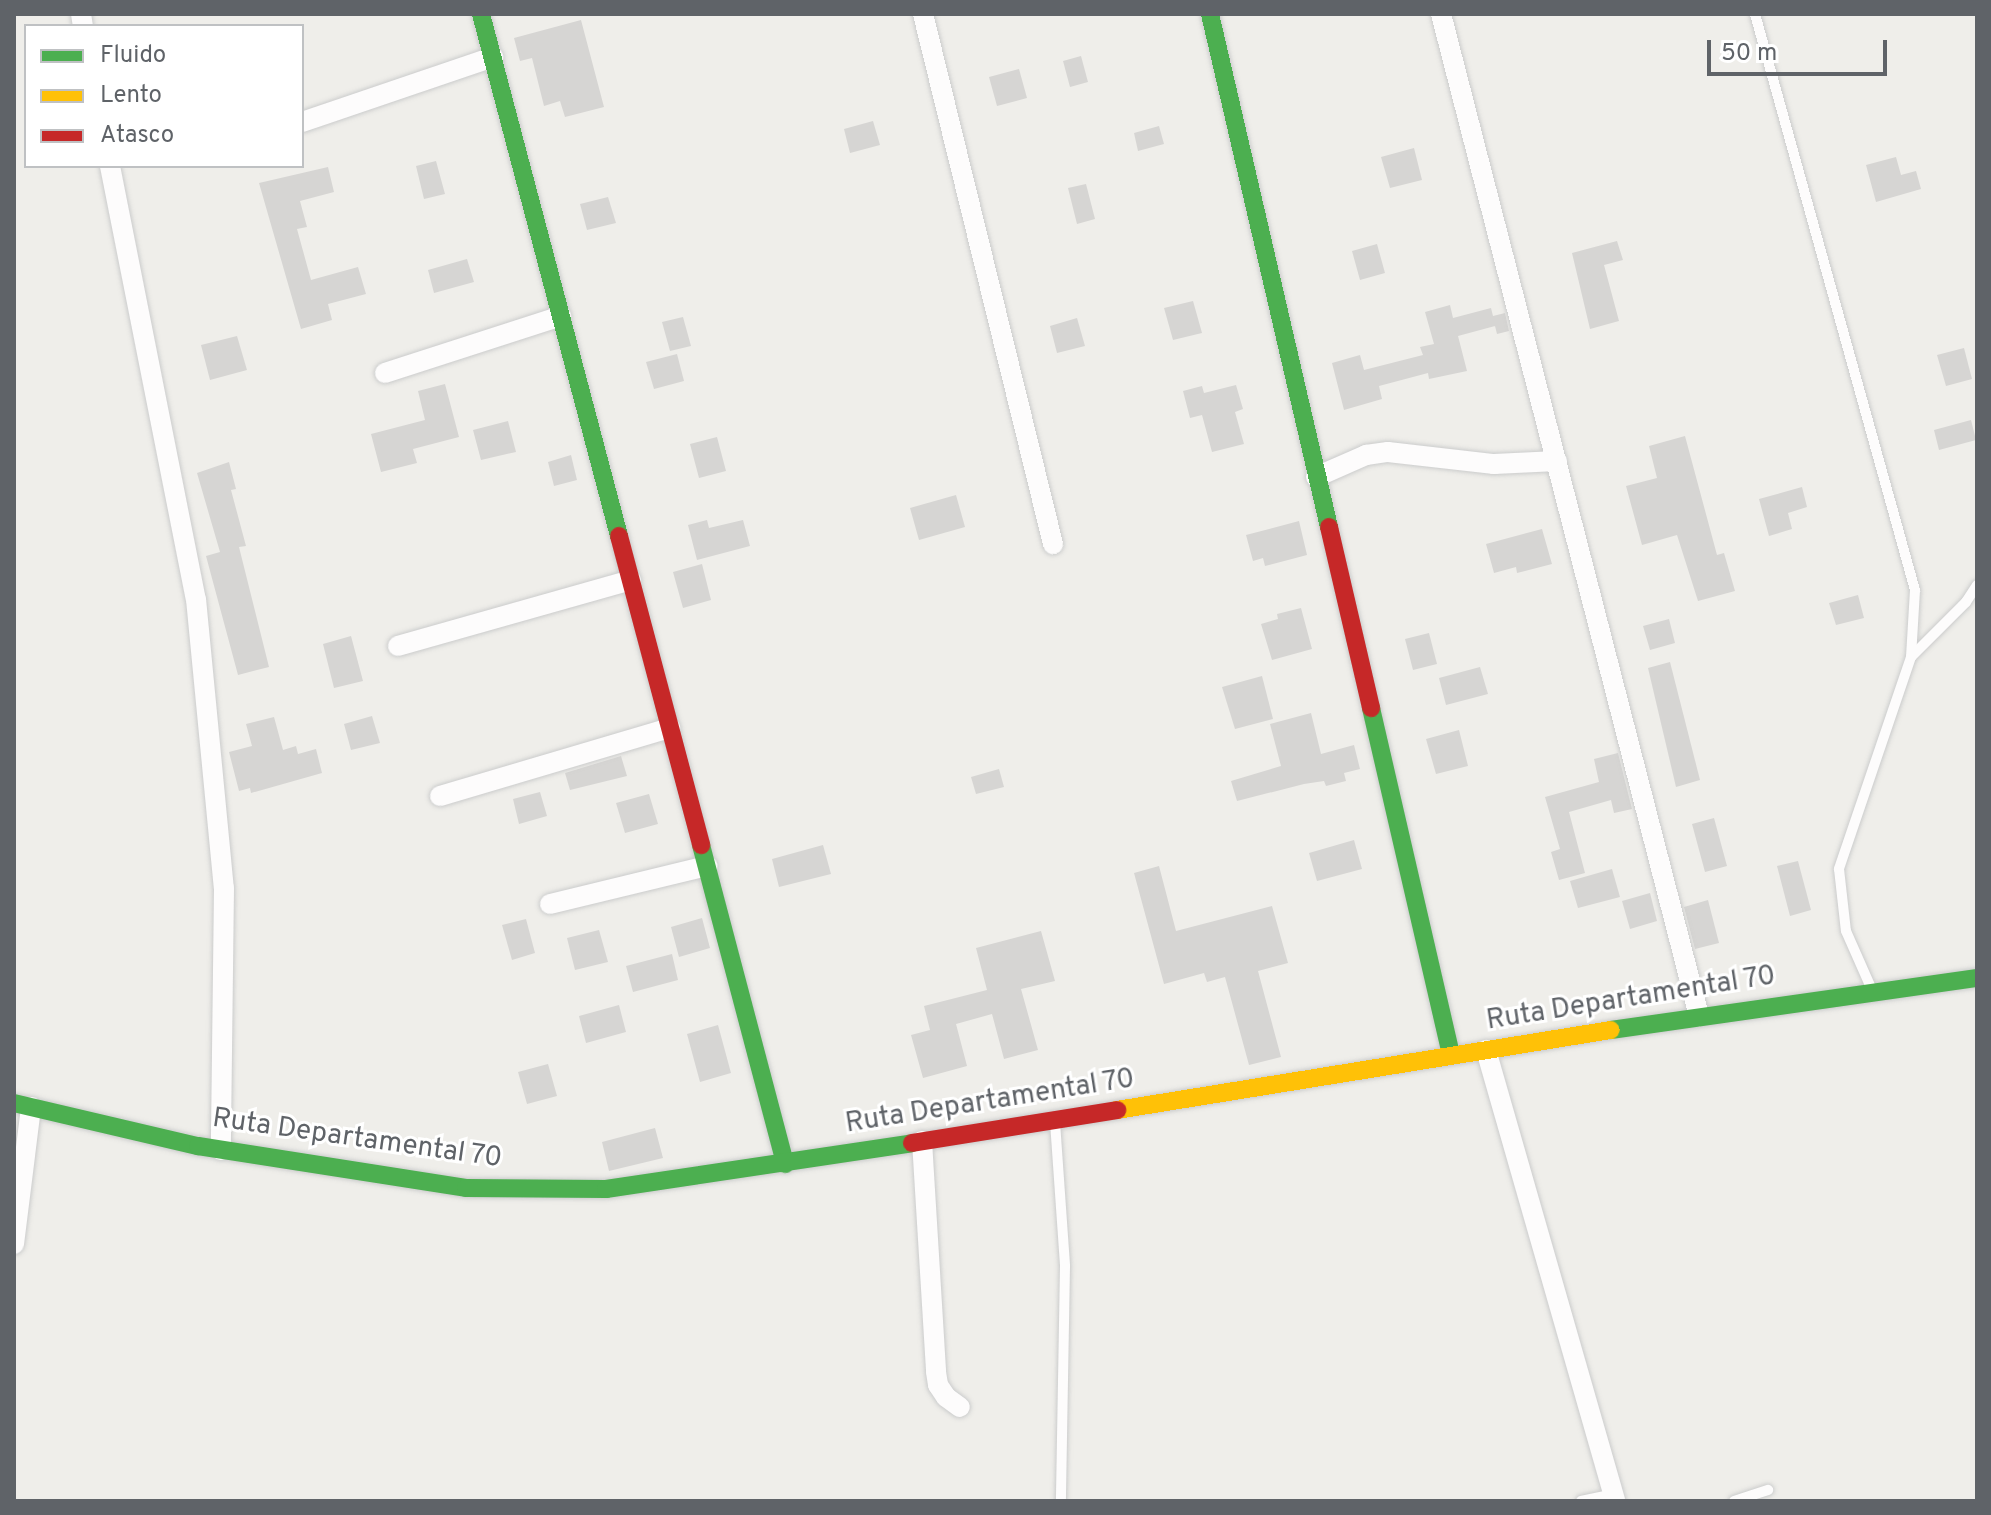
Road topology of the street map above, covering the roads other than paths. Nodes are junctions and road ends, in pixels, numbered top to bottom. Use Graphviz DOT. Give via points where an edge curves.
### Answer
graph roads {
  1 [pos="481,14"];
  2 [pos="923,14"];
  3 [pos="1210,14"];
  4 [pos="1441,14"];
  5 [pos="1755,14"];
  6 [pos="493,57"];
  7 [pos="304,121"];
  8 [pos="110,168"];
  9 [pos="561,316"];
  10 [pos="385,373"];
  11 [pos="1557,461"];
  12 [pos="1316,477"];
  13 [pos="1053,544"];
  14 [pos="631,580"];
  15 [pos="1977,585"];
  16 [pos="398,646"];
  17 [pos="1911,657"];
  18 [pos="670,728"];
  19 [pos="440,796"];
  20 [pos="707,866"];
  21 [pos="550,904"];
  22 [pos="1977,975"];
  23 [pos="1872,992"];
  24 [pos="1699,1016"];
  25 [pos="1486,1050"];
  26 [pos="1451,1055"];
  27 [pos="22,1105"];
  28 [pos="1055,1120"];
  29 [pos="922,1141"];
  30 [pos="221,1150"];
  31 [pos="785,1164"];
  32 [pos="14,1244"];
  33 [pos="960,1407"];
  34 [pos="1768,1490"];
  35 [pos="1614,1498"];
  36 [pos="1061,1501"];
  37 [pos="1581,1501"];
  38 [pos="1734,1501"];
  1 -- 6 [label="street"];
  2 -- 13 [label="street"];
  3 -- 12 [label="street"];
  4 -- 11 [label="street"];
  5 -- 17 [label="lane" via="1915,590"];
  6 -- 7 [label="street"];
  6 -- 9 [label="street"];
  8 -- 30 [label="street" via="196,599 224,888"];
  9 -- 10 [label="street"];
  9 -- 14 [label="street"];
  11 -- 12 [label="street" via="1494,464 1388,452 1366,455"];
  11 -- 24 [label="street"];
  12 -- 26 [label="street"];
  14 -- 16 [label="street"];
  14 -- 18 [label="street"];
  15 -- 17 [label="lane"];
  17 -- 23 [label="lane" via="1839,869 1846,931"];
  18 -- 19 [label="street"];
  18 -- 20 [label="street"];
  20 -- 21 [label="street"];
  20 -- 31 [label="street"];
  22 -- 23 [label="street, Ruta Departamental 70"];
  23 -- 24 [label="street, Ruta Departamental 70"];
  24 -- 25 [label="street, Ruta Departamental 70"];
  25 -- 26 [label="street, Ruta Departamental 70"];
  25 -- 35 [label="street"];
  26 -- 28 [label="street, Ruta Departamental 70"];
  27 -- 30 [label="street, Ruta Departamental 70"];
  27 -- 32 [label="street"];
  28 -- 29 [label="street, Ruta Departamental 70"];
  28 -- 36 [label="lane" via="1065,1266"];
  29 -- 31 [label="street, Ruta Departamental 70"];
  29 -- 33 [label="street" via="936,1372 946,1397"];
  30 -- 31 [label="street, Ruta Departamental 70" via="466,1188 606,1189"];
  34 -- 38 [label="lane"];
  35 -- 37 [label="lane"];
}
